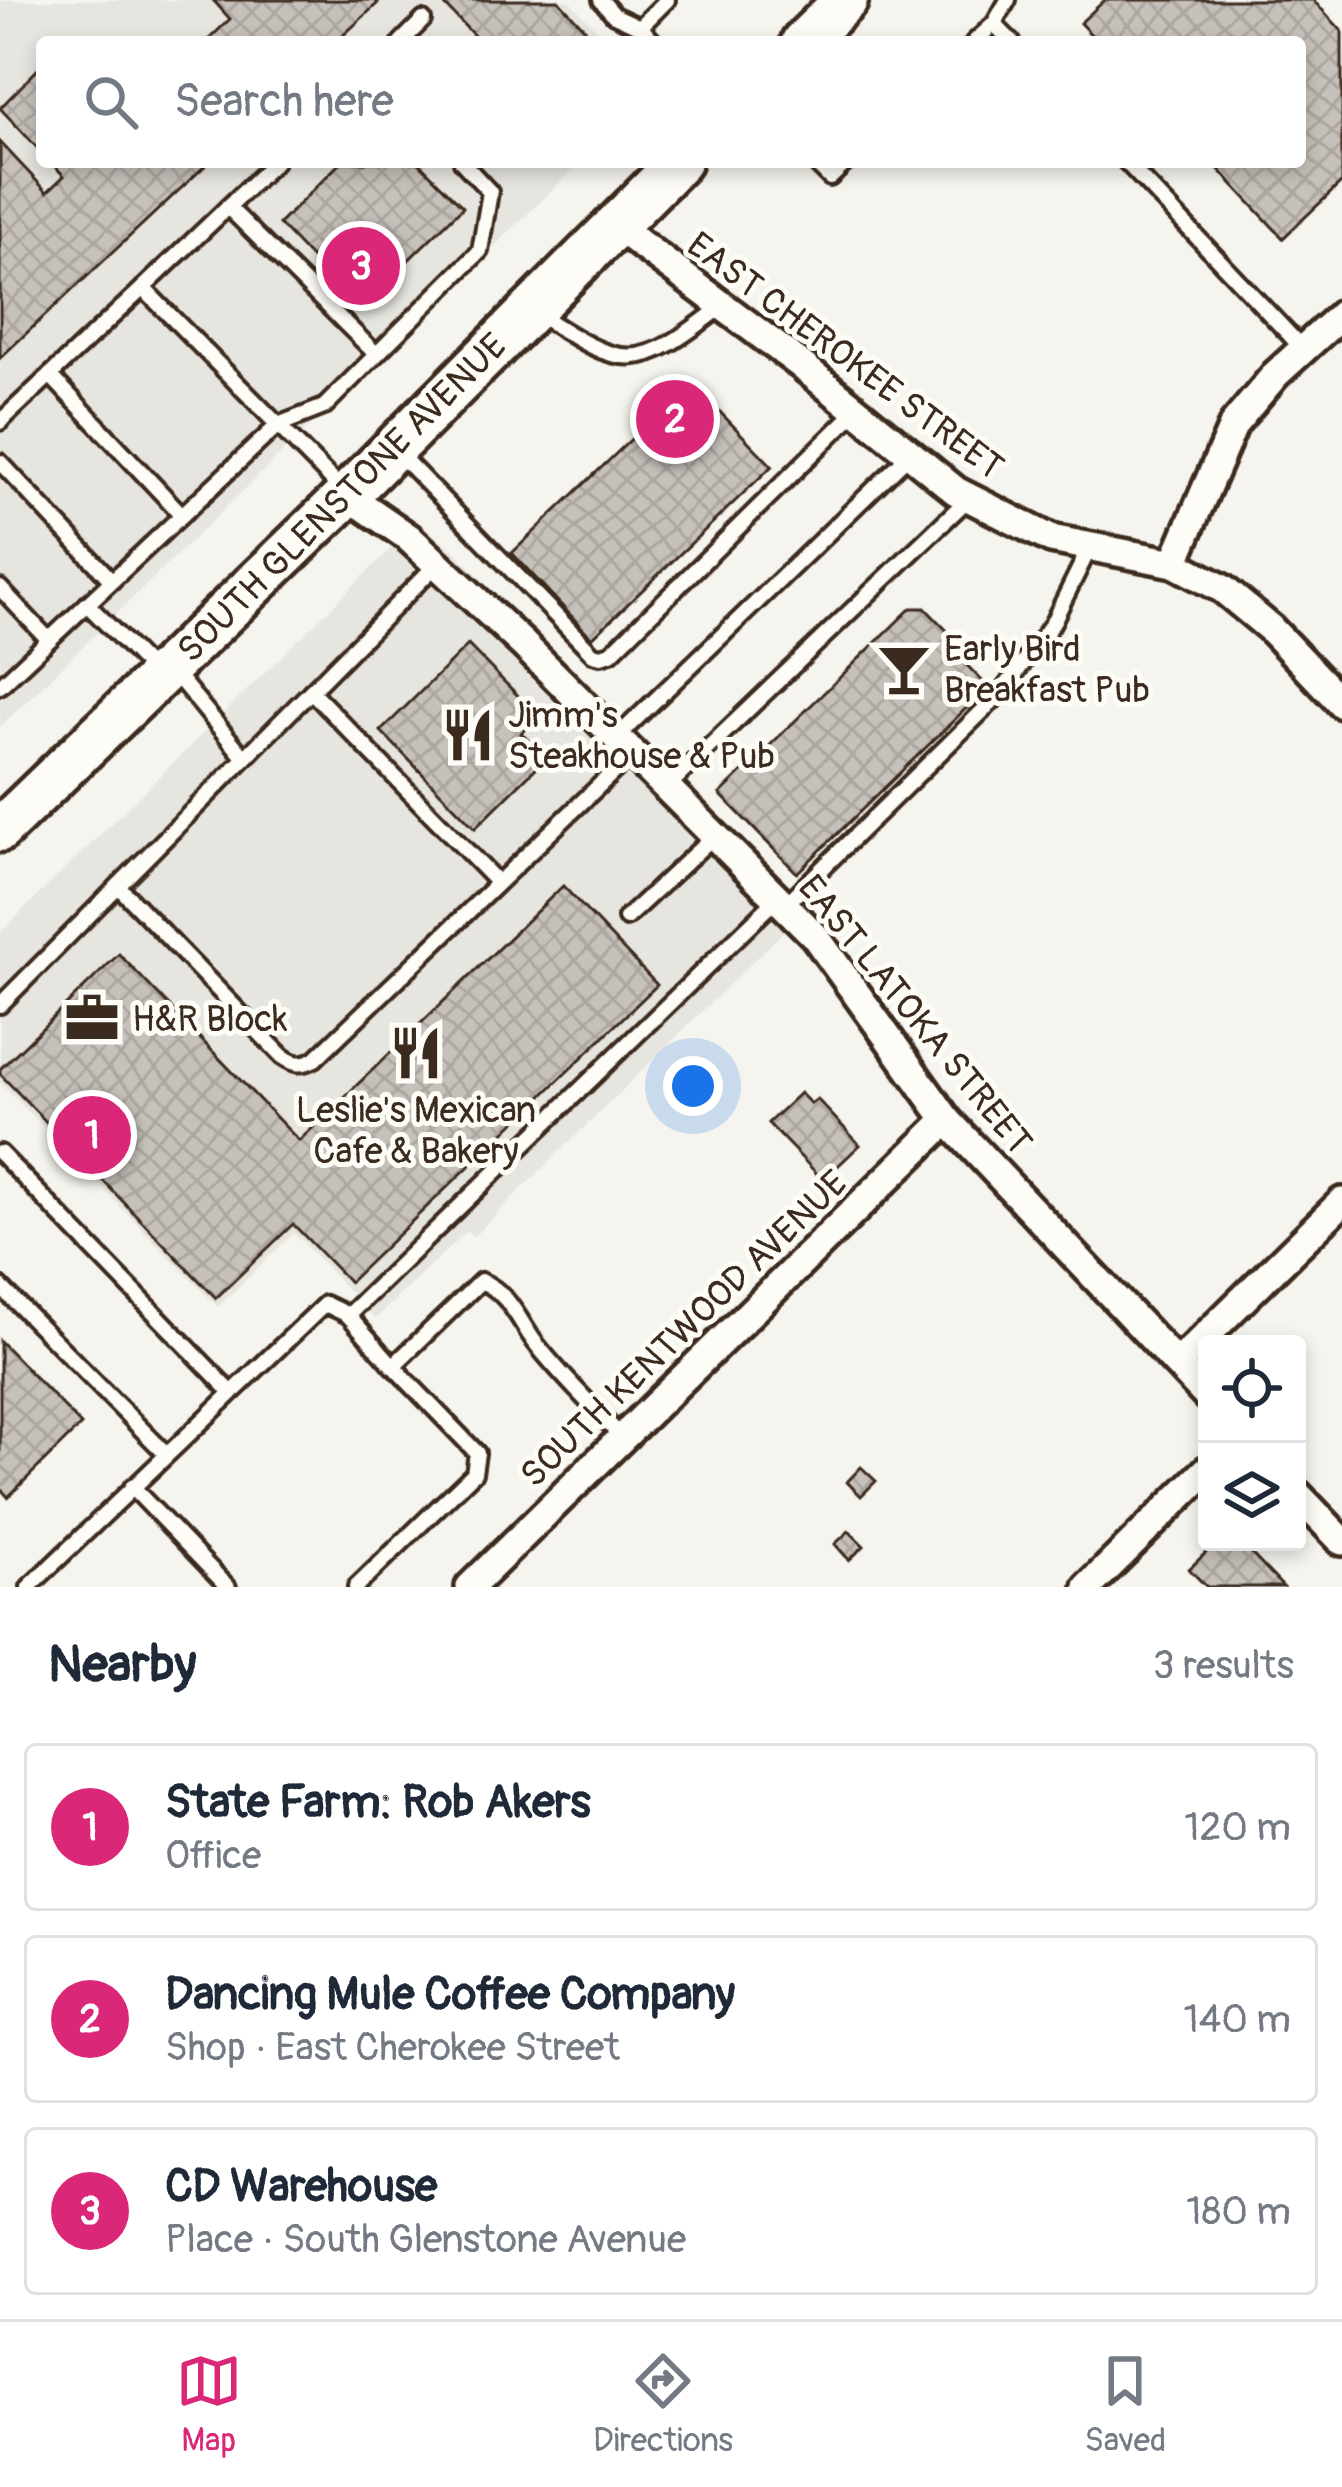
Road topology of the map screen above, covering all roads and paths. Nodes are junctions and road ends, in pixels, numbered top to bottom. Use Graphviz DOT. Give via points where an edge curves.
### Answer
graph roads {
  1 [pos="601,0"];
  2 [pos="667,0"];
  3 [pos="846,0"];
  4 [pos="1008,0"];
  5 [pos="423,20"];
  6 [pos="994,23"];
  7 [pos="640,27"];
  8 [pos="406,36"];
  9 [pos="648,36"];
  10 [pos="809,36"];
  11 [pos="980,36"];
  12 [pos="1006,36"];
  13 [pos="269,168"];
  14 [pos="467,168"];
  15 [pos="673,168"];
  16 [pos="1132,168"];
  17 [pos="228,207"];
  18 [pos="615,224"];
  19 [pos="143,288"];
  20 [pos="724,305"];
  21 [pos="531,309"];
  22 [pos="1342,314"];
  23 [pos="1304,349"];
  24 [pos="376,355"];
  25 [pos="50,375"];
  26 [pos="857,410"];
  27 [pos="0,422"];
  28 [pos="278,424"];
  29 [pos="393,448"];
  30 [pos="910,453"];
  31 [pos="0,462"];
  32 [pos="346,495"];
  33 [pos="969,498"];
  34 [pos="182,514"];
  35 [pos="1090,547"];
  36 [pos="1174,563"];
  37 [pos="437,564"];
  38 [pos="112,581"];
  39 [pos="0,588"];
  40 [pos="87,604"];
  41 [pos="49,640"];
  42 [pos="164,672"];
  43 [pos="0,686"];
  44 [pos="311,691"];
  45 [pos="1342,704"];
  46 [pos="624,746"];
  47 [pos="243,756"];
  48 [pos="666,788"];
  49 [pos="0,830"];
  50 [pos="714,836"];
  51 [pos="497,882"];
  52 [pos="118,886"];
  53 [pos="780,902"];
  54 [pos="626,918"];
  55 [pos="0,1005"];
  56 [pos="947,1120"];
  57 [pos="0,1153"];
  58 [pos="1342,1202"];
  59 [pos="0,1286"];
  60 [pos="348,1315"];
  61 [pos="1178,1363"];
  62 [pos="393,1366"];
  63 [pos="1198,1386"];
  64 [pos="231,1392"];
  65 [pos="622,1438"];
  66 [pos="166,1454"];
  67 [pos="1198,1479"];
  68 [pos="132,1487"];
  69 [pos="1306,1503"];
  70 [pos="1342,1541"];
  71 [pos="29,1587"];
  72 [pos="228,1587"];
  73 [pos="356,1587"];
  74 [pos="470,1587"];
  75 [pos="1088,1587"];
  1 -- 7 [label="lane"];
  2 -- 7 [label="lane"];
  3 -- 10 [label="main road"];
  4 -- 6 [label="lane"];
  5 -- 8 [label="lane"];
  6 -- 11 [label="lane"];
  6 -- 12 [label="lane"];
  7 -- 9 [label="lane"];
  13 -- 17 [label="lane"];
  14 -- 24 [label="lane" via="490,192 480,251"];
  15 -- 18 [label="main road, SOUTH GLENSTONE AVENUE"];
  16 -- 23 [label="lane"];
  17 -- 19 [label="lane"];
  17 -- 24 [label="lane"];
  18 -- 20 [label="street, EAST CHEROKEE STREET"];
  18 -- 21 [label="main road, SOUTH GLENSTONE AVENUE"];
  19 -- 25 [label="lane"];
  19 -- 28 [label="lane"];
  20 -- 21 [label="lane" via="676,342 619,358 592,350"];
  20 -- 26 [label="street, EAST CHEROKEE STREET"];
  21 -- 29 [label="main road, SOUTH GLENSTONE AVENUE"];
  22 -- 23 [label="street"];
  23 -- 36 [label="street" via="1234,424"];
  24 -- 28 [label="lane" via="324,406"];
  25 -- 27 [label="lane"];
  25 -- 34 [label="lane"];
  26 -- 29 [label="lane" via="601,656"];
  26 -- 30 [label="street, EAST CHEROKEE STREET"];
  28 -- 32 [label="lane"];
  28 -- 34 [label="lane"];
  29 -- 32 [label="main road, SOUTH GLENSTONE AVENUE"];
  30 -- 33 [label="street, EAST CHEROKEE STREET"];
  30 -- 46 [label="lane" via="749,605"];
  31 -- 38 [label="lane"];
  32 -- 37 [label="street, EAST LATOKA STREET"];
  32 -- 42 [label="main road, SOUTH GLENSTONE AVENUE"];
  33 -- 35 [label="street, EAST CHEROKEE STREET" via="1051,539"];
  33 -- 48 [label="lane"];
  34 -- 38 [label="lane"];
  35 -- 36 [label="street, EAST CHEROKEE STREET"];
  35 -- 53 [label="lane" via="1052,623 1001,693"];
  36 -- 45 [label="street, EAST CHEROKEE STREET" via="1270,628"];
  37 -- 44 [label="lane"];
  37 -- 46 [label="street, EAST LATOKA STREET"];
  38 -- 40 [label="lane"];
  39 -- 41 [label="lane"];
  40 -- 41 [label="lane"];
  40 -- 42 [label="lane"];
  41 -- 43 [label="lane"];
  42 -- 47 [label="lane"];
  42 -- 49 [label="main road, SOUTH GLENSTONE AVENUE"];
  44 -- 47 [label="lane"];
  44 -- 51 [label="lane"];
  46 -- 48 [label="street, EAST LATOKA STREET"];
  46 -- 51 [label="lane"];
  47 -- 52 [label="lane"];
  48 -- 50 [label="street, EAST LATOKA STREET"];
  50 -- 53 [label="street, EAST LATOKA STREET"];
  50 -- 54 [label="lane"];
  51 -- 52 [label="lane" via="303,1065 282,1056"];
  52 -- 55 [label="lane"];
  53 -- 56 [label="street, EAST LATOKA STREET" via="814,936"];
  53 -- 60 [label="lane"];
  56 -- 61 [label="street, EAST LATOKA STREET"];
  56 -- 65 [label="street, SOUTH KENTWOOD AVENUE"];
  57 -- 64 [label="lane"];
  58 -- 61 [label="street"];
  59 -- 66 [label="lane"];
  60 -- 62 [label="lane"];
  60 -- 64 [label="lane" via="325,1304"];
  61 -- 63 [label="street, EAST LATOKA STREET"];
  62 -- 65 [label="lane" via="482,1281 519,1312 534,1342"];
  62 -- 73 [label="lane" via="477,1462"];
  64 -- 66 [label="lane"];
  65 -- 74 [label="street, SOUTH KENTWOOD AVENUE"];
  66 -- 68 [label="lane"];
  67 -- 75 [label="street"];
  68 -- 71 [label="lane"];
  68 -- 72 [label="lane"];
  69 -- 70 [label="street"];
}
